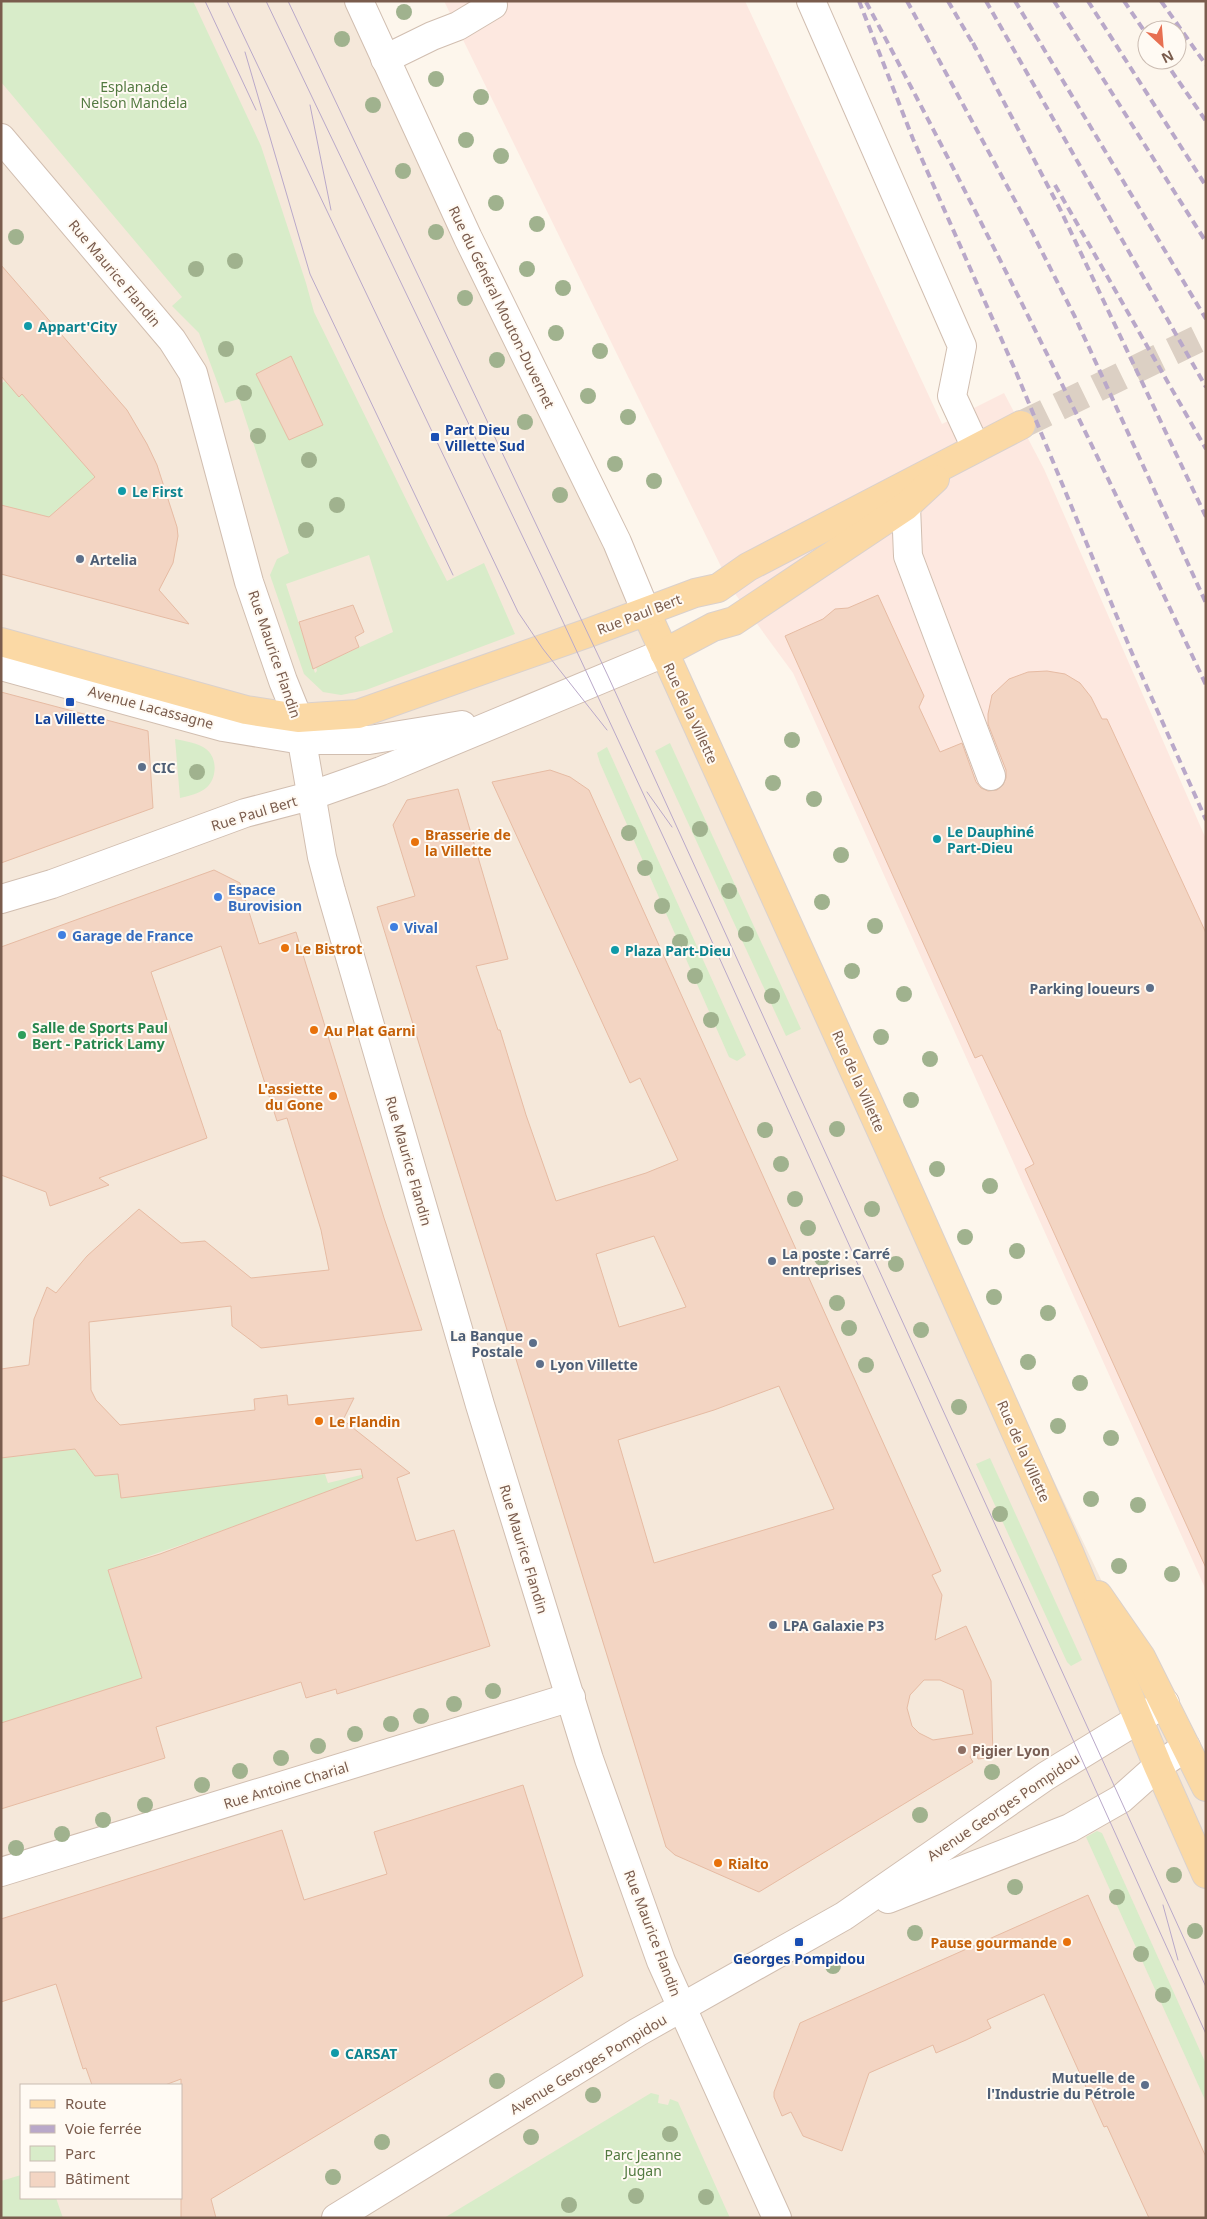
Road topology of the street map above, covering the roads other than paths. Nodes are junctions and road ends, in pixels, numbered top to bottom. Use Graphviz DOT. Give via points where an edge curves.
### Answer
graph roads {
  1 [pos="359,1"];
  2 [pos="491,1"];
  3 [pos="811,1"];
  4 [pos="385,59"];
  5 [pos="1,138"];
  6 [pos="1021,425"];
  7 [pos="968,453"];
  8 [pos="906,506"];
  9 [pos="646,612"];
  10 [pos="1,642"];
  11 [pos="664,653"];
  12 [pos="1,666"];
  13 [pos="503,719"];
  14 [pos="300,729"];
  15 [pos="992,776"];
  16 [pos="310,796"];
  17 [pos="1,900"];
  18 [pos="1068,1552"];
  19 [pos="571,1697"];
  20 [pos="1165,1703"];
  21 [pos="1139,1718"];
  22 [pos="1186,1747"];
  23 [pos="1158,1766"];
  24 [pos="1206,1787"];
  25 [pos="1,1872"];
  26 [pos="1206,1874"];
  27 [pos="844,1916"];
  28 [pos="682,2008"];
  29 [pos="336,2218"];
  30 [pos="777,2218"];
  1 -- 4 [label="street, Rue du Général Mouton-Duvernet"];
  2 -- 4 [label="street" via="493,5 458,26"];
  3 -- 7 [label="street" via="962,346 952,396"];
  4 -- 9 [label="street, Rue du Général Mouton-Duvernet" via="468,238 617,542"];
  5 -- 14 [label="street, Rue Maurice Flandin" via="172,340 193,373 249,582"];
  6 -- 7 [label="main road, Rue Paul Bert"];
  7 -- 8 [label="main road, Rue Paul Bert"];
  7 -- 9 [label="main road, Rue Paul Bert" via="748,567 718,588"];
  8 -- 11 [label="main road, Rue Paul Bert" via="734,621 713,627"];
  8 -- 15 [label="street" via="908,556"];
  9 -- 11 [label="main road, Rue de la Villette"];
  9 -- 14 [label="main road, Rue Paul Bert" via="358,714"];
  10 -- 14 [label="main road, Avenue Lacassagne" via="246,710"];
  11 -- 13 [label="street, Rue Paul Bert"];
  11 -- 18 [label="main road, Rue de la Villette"];
  12 -- 14 [label="street, Avenue Lacassagne" via="223,727"];
  13 -- 14 [label="street, Rue Paul Bert" via="369,740"];
  13 -- 16 [label="street, Rue Paul Bert" via="381,771"];
  14 -- 16 [label="street, Rue Maurice Flandin"];
  16 -- 17 [label="street, Rue Paul Bert" via="245,813"];
  16 -- 19 [label="street, Rue Maurice Flandin" via="322,857 454,1316"];
  18 -- 20 [label="main road, Rue de la Villette" via="1142,1657"];
  18 -- 21 [label="main road, Rue de la Villette"];
  19 -- 25 [label="street, Rue Antoine Charial"];
  19 -- 28 [label="street, Rue Maurice Flandin" via="589,1759 661,1961"];
  20 -- 21 [label="street, Avenue Georges Pompidou"];
  20 -- 22 [label="main road, Rue de la Villette"];
  21 -- 23 [label="main road, Rue de la Villette"];
  21 -- 27 [label="street, Avenue Georges Pompidou" via="1046,1776"];
  22 -- 23 [label="street, Avenue Georges Pompidou"];
  22 -- 24 [label="main road, Rue de la Villette"];
  23 -- 26 [label="main road, Rue de la Villette"];
  23 -- 27 [label="street, Avenue Georges Pompidou" via="1121,1799 1070,1828"];
  27 -- 28 [label="street, Avenue Georges Pompidou"];
  28 -- 29 [label="street, Avenue Georges Pompidou"];
  28 -- 30 [label="street, Rue Maurice Flandin"];
}
